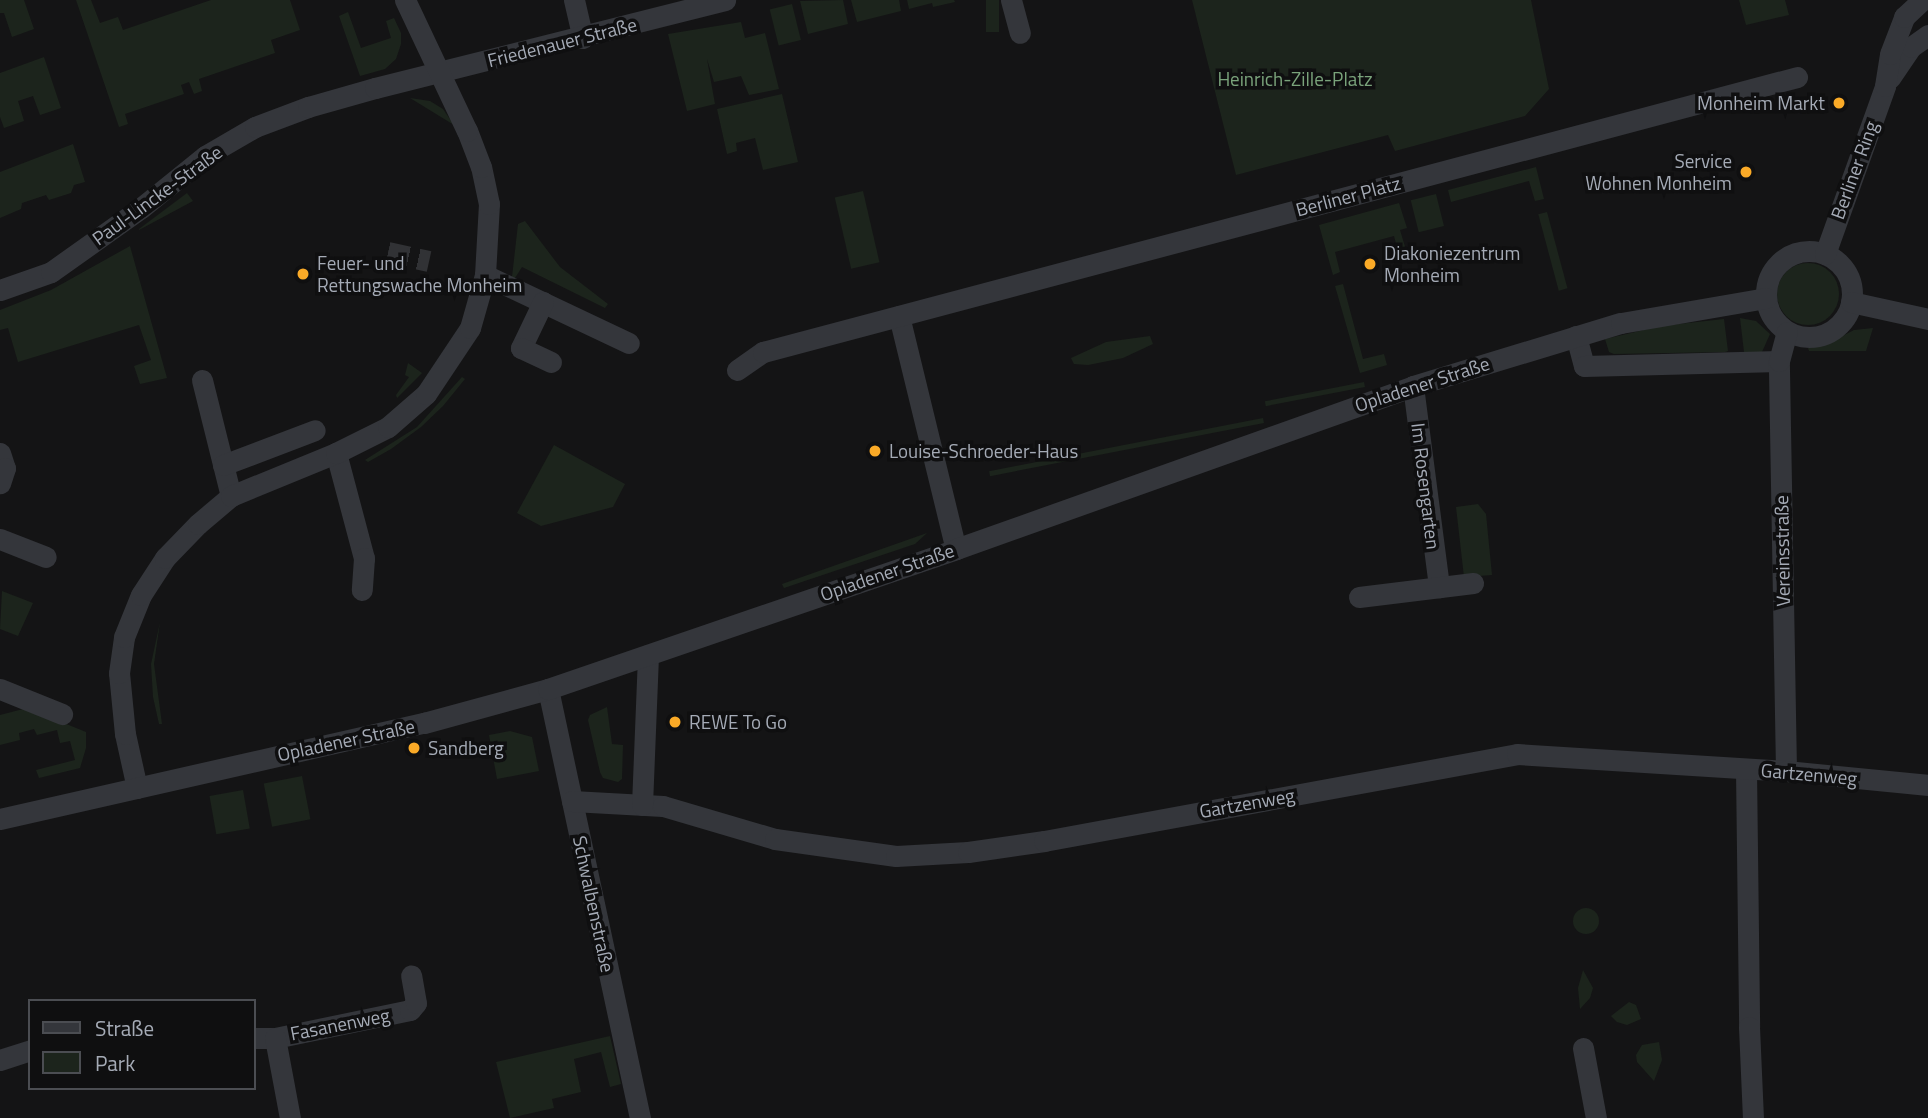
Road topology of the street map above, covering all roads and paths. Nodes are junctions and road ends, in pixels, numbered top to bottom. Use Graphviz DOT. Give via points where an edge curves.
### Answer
graph roads {
  1 [pos="405,0"];
  2 [pos="574,0"];
  3 [pos="725,0"];
  4 [pos="1011,0"];
  5 [pos="1922,0"];
  6 [pos="1020,33"];
  7 [pos="1928,35"];
  8 [pos="583,38"];
  9 [pos="439,72"];
  10 [pos="1797,77"];
  11 [pos="1885,86"];
  12 [pos="1825,254"];
  13 [pos="485,275"];
  14 [pos="0,290"];
  15 [pos="1766,298"];
  16 [pos="543,302"];
  17 [pos="1851,302"];
  18 [pos="899,316"];
  19 [pos="1928,319"];
  20 [pos="1787,332"];
  21 [pos="1576,336"];
  22 [pos="629,343"];
  23 [pos="1779,360"];
  24 [pos="551,362"];
  25 [pos="737,370"];
  26 [pos="202,380"];
  27 [pos="1413,386"];
  28 [pos="315,430"];
  29 [pos="0,453"];
  30 [pos="336,453"];
  31 [pos="223,465"];
  32 [pos="0,483"];
  33 [pos="231,496"];
  34 [pos="0,539"];
  35 [pos="956,548"];
  36 [pos="46,557"];
  37 [pos="1473,583"];
  38 [pos="1439,587"];
  39 [pos="362,590"];
  40 [pos="1359,597"];
  41 [pos="648,655"];
  42 [pos="0,689"];
  43 [pos="548,689"];
  44 [pos="62,714"];
  45 [pos="1746,769"];
  46 [pos="1786,771"];
  47 [pos="1928,785"];
  48 [pos="137,789"];
  49 [pos="572,801"];
  50 [pos="642,805"];
  51 [pos="0,819"];
  52 [pos="411,975"];
  53 [pos="264,1038"];
  54 [pos="1583,1048"];
  55 [pos="28,1050"];
  56 [pos="0,1060"];
  57 [pos="290,1118"];
  58 [pos="640,1118"];
  59 [pos="1596,1118"];
  60 [pos="1753,1118"];
  1 -- 9 [label="street"];
  2 -- 8 [label="street"];
  3 -- 8 [label="street, Friedenauer Straße"];
  4 -- 6 [label="street"];
  5 -- 11 [label="street, Berliner Ring" via="1903,17"];
  7 -- 11 [label="street, Berliner Ring" via="1911,47"];
  8 -- 9 [label="street, Friedenauer Straße"];
  9 -- 13 [label="street" via="481,167 489,204"];
  9 -- 14 [label="street, Paul-Lincke-Straße" via="308,107 256,127 205,156 51,272"];
  10 -- 18 [label="street, Berliner Platz"];
  11 -- 12 [label="street, Berliner Ring"];
  12 -- 15 [label="street" via="1811,251 1783,259 1767,284"];
  12 -- 17 [label="street" via="1843,268 1852,290"];
  13 -- 16 [label="street"];
  13 -- 30 [label="street" via="470,328 426,394 388,427"];
  15 -- 20 [label="street" via="1769,312"];
  15 -- 21 [label="street, Opladener Straße" via="1620,323"];
  16 -- 22 [label="street"];
  16 -- 24 [label="street" via="512,344"];
  17 -- 19 [label="street"];
  17 -- 20 [label="street" via="1838,326 1827,333 1814,337"];
  18 -- 25 [label="street, Berliner Platz" via="763,352"];
  18 -- 35 [label="street"];
  20 -- 23 [label="street, Vereinsstraße"];
  21 -- 23 [label="street" via="1584,366"];
  21 -- 27 [label="street, Opladener Straße"];
  23 -- 46 [label="street, Vereinsstraße"];
  26 -- 31 [label="street"];
  27 -- 35 [label="street, Opladener Straße"];
  27 -- 38 [label="street, Im Rosengarten"];
  28 -- 31 [label="street"];
  29 -- 32 [label="street" via="5,468"];
  30 -- 33 [label="street"];
  30 -- 39 [label="street" via="363,558"];
  31 -- 33 [label="street"];
  33 -- 48 [label="street" via="165,558 141,595 124,637 119,673"];
  34 -- 36 [label="street"];
  35 -- 41 [label="street, Opladener Straße"];
  37 -- 38 [label="street"];
  38 -- 40 [label="street"];
  41 -- 43 [label="street, Opladener Straße"];
  41 -- 50 [label="street"];
  42 -- 44 [label="street"];
  43 -- 48 [label="street, Opladener Straße" via="424,723"];
  43 -- 49 [label="street, Schwalbenstraße"];
  45 -- 46 [label="street, Gartzenweg"];
  45 -- 50 [label="street, Gartzenweg" via="1517,754 1044,841 896,856 775,839 663,806"];
  45 -- 60 [label="street"];
  46 -- 47 [label="street, Gartzenweg"];
  48 -- 51 [label="street, Opladener Straße"];
  49 -- 50 [label="street, Gartzenweg"];
  49 -- 58 [label="street, Schwalbenstraße"];
  52 -- 53 [label="street, Fasanenweg" via="416,1003 410,1010"];
  53 -- 57 [label="street, Fasanenweg"];
  54 -- 59 [label="street"];
  55 -- 56 [label="street"];
}
